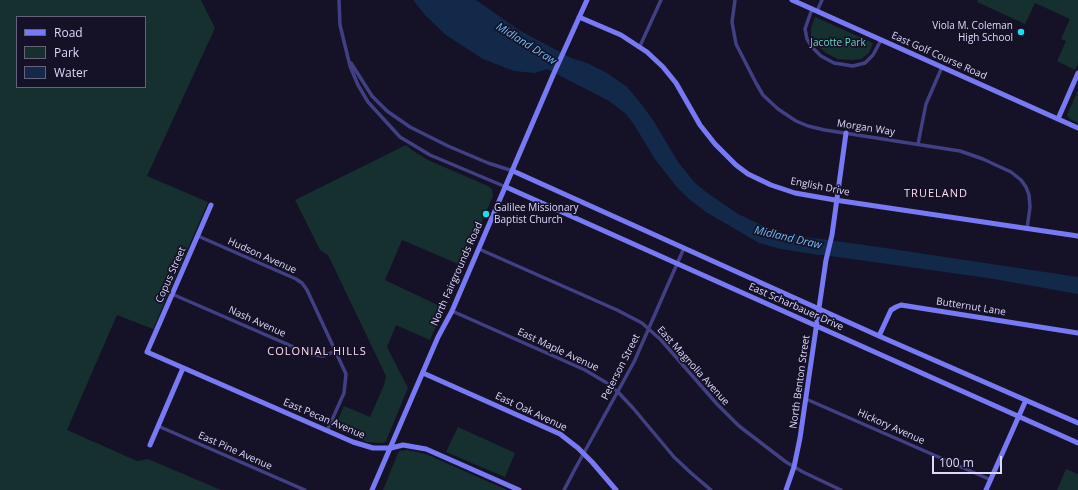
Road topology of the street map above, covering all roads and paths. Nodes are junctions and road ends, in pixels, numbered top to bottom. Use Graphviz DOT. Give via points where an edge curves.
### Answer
graph roads {
  1 [pos="339,0"];
  2 [pos="587,0"];
  3 [pos="661,0"];
  4 [pos="735,0"];
  5 [pos="792,0"];
  6 [pos="822,0"];
  7 [pos="814,10"];
  8 [pos="579,17"];
  9 [pos="881,40"];
  10 [pos="640,46"];
  11 [pos="348,59"];
  12 [pos="942,67"];
  13 [pos="1078,73"];
  14 [pos="1058,119"];
  15 [pos="1078,128"];
  16 [pos="846,133"];
  17 [pos="918,144"];
  18 [pos="513,171"];
  19 [pos="506,187"];
  20 [pos="835,200"];
  21 [pos="211,206"];
  22 [pos="1027,229"];
  23 [pos="198,236"];
  24 [pos="1078,236"];
  25 [pos="684,248"];
  26 [pos="479,249"];
  27 [pos="677,264"];
  28 [pos="172,294"];
  29 [pos="819,309"];
  30 [pos="452,311"];
  31 [pos="817,327"];
  32 [pos="649,329"];
  33 [pos="1078,333"];
  34 [pos="879,336"];
  35 [pos="336,351"];
  36 [pos="147,352"];
  37 [pos="183,368"];
  38 [pos="423,373"];
  39 [pos="618,392"];
  40 [pos="806,399"];
  41 [pos="1026,400"];
  42 [pos="1018,417"];
  43 [pos="1078,423"];
  44 [pos="158,426"];
  45 [pos="327,431"];
  46 [pos="1078,444"];
  47 [pos="150,445"];
  48 [pos="391,448"];
  49 [pos="584,453"];
  50 [pos="794,467"];
  51 [pos="991,480"];
  52 [pos="305,490"];
  53 [pos="372,490"];
  54 [pos="519,490"];
  55 [pos="564,490"];
  56 [pos="616,490"];
  57 [pos="711,490"];
  58 [pos="786,490"];
  59 [pos="841,490"];
  60 [pos="986,490"];
  1 -- 11 [label="street" via="340,25"];
  2 -- 8 [label="street, North Fairgrounds Road"];
  3 -- 10 [label="street"];
  4 -- 16 [label="street, Morgan Way" via="732,18 734,39 763,95 796,121"];
  5 -- 7 [label="street, East Golf Course Road"];
  6 -- 7 [label="street"];
  7 -- 9 [label="street, East Golf Course Road"];
  7 -- 9 [label="street" via="805,29 807,40 821,56 834,63 850,66 864,63 873,55"];
  8 -- 10 [label="street, English Drive"];
  8 -- 18 [label="street, North Fairgrounds Road"];
  9 -- 12 [label="street, East Golf Course Road"];
  10 -- 20 [label="street, English Drive" via="670,76 708,136 736,165 777,188"];
  11 -- 18 [label="street" via="372,96 387,111 410,127 448,146"];
  11 -- 19 [label="street" via="368,102 400,136 430,154"];
  12 -- 14 [label="street, East Golf Course Road"];
  12 -- 17 [label="street" via="926,104"];
  13 -- 14 [label="street"];
  14 -- 15 [label="street, East Golf Course Road"];
  16 -- 17 [label="street, Morgan Way"];
  16 -- 20 [label="street, North Benton Street"];
  17 -- 22 [label="street, Morgan Way" via="965,152 1015,174 1026,187 1030,199"];
  18 -- 19 [label="street, North Fairgrounds Road"];
  18 -- 25 [label="street, East Scharbauer Drive"];
  19 -- 26 [label="street, North Fairgrounds Road"];
  19 -- 27 [label="street, East Scharbauer Drive"];
  20 -- 22 [label="street, English Drive"];
  20 -- 29 [label="street, North Benton Street"];
  21 -- 23 [label="street, Copus Street"];
  22 -- 24 [label="street, English Drive"];
  23 -- 28 [label="street, Copus Street"];
  23 -- 35 [label="street, Hudson Avenue" via="300,282 308,291"];
  25 -- 27 [label="street, Peterson Street"];
  25 -- 29 [label="street, East Scharbauer Drive"];
  26 -- 30 [label="street, North Fairgrounds Road"];
  26 -- 32 [label="street, East Magnolia Avenue" via="627,314"];
  27 -- 31 [label="street, East Scharbauer Drive"];
  27 -- 32 [label="street, Peterson Street"];
  28 -- 35 [label="street, Nash Avenue" via="311,355 323,356"];
  28 -- 36 [label="street, Copus Street"];
  29 -- 31 [label="street, North Benton Street"];
  29 -- 34 [label="street, East Scharbauer Drive"];
  30 -- 38 [label="street, North Fairgrounds Road"];
  30 -- 39 [label="street, East Maple Avenue" via="585,370"];
  31 -- 40 [label="street, North Benton Street"];
  31 -- 42 [label="street, East Scharbauer Drive"];
  32 -- 39 [label="street, Peterson Street"];
  32 -- 50 [label="street, East Magnolia Avenue" via="672,351 726,414"];
  33 -- 34 [label="street, Butternut Lane" via="901,305 891,310"];
  34 -- 41 [label="street, East Scharbauer Drive"];
  35 -- 45 [label="street, Hudson Avenue" via="346,371 346,380 344,393"];
  36 -- 37 [label="street, East Pecan Avenue"];
  37 -- 44 [label="street"];
  37 -- 45 [label="street, East Pecan Avenue"];
  38 -- 48 [label="street, North Fairgrounds Road"];
  38 -- 49 [label="street, East Oak Avenue" via="550,429"];
  39 -- 49 [label="street, Peterson Street"];
  39 -- 57 [label="street, East Maple Avenue" via="674,457"];
  40 -- 50 [label="street, North Benton Street"];
  40 -- 51 [label="street, Hickory Avenue"];
  41 -- 42 [label="street"];
  41 -- 43 [label="street, East Scharbauer Drive"];
  42 -- 46 [label="street, East Scharbauer Drive"];
  42 -- 51 [label="street"];
  44 -- 47 [label="street"];
  44 -- 52 [label="street, East Pine Avenue"];
  45 -- 48 [label="street, East Pecan Avenue" via="365,446"];
  48 -- 53 [label="street, North Fairgrounds Road"];
  48 -- 54 [label="street, East Pecan Avenue" via="403,445 426,449"];
  49 -- 55 [label="street, Peterson Street"];
  49 -- 56 [label="street, East Oak Avenue"];
  50 -- 58 [label="street, North Benton Street"];
  50 -- 59 [label="street, East Magnolia Avenue"];
  51 -- 60 [label="street"];
}
